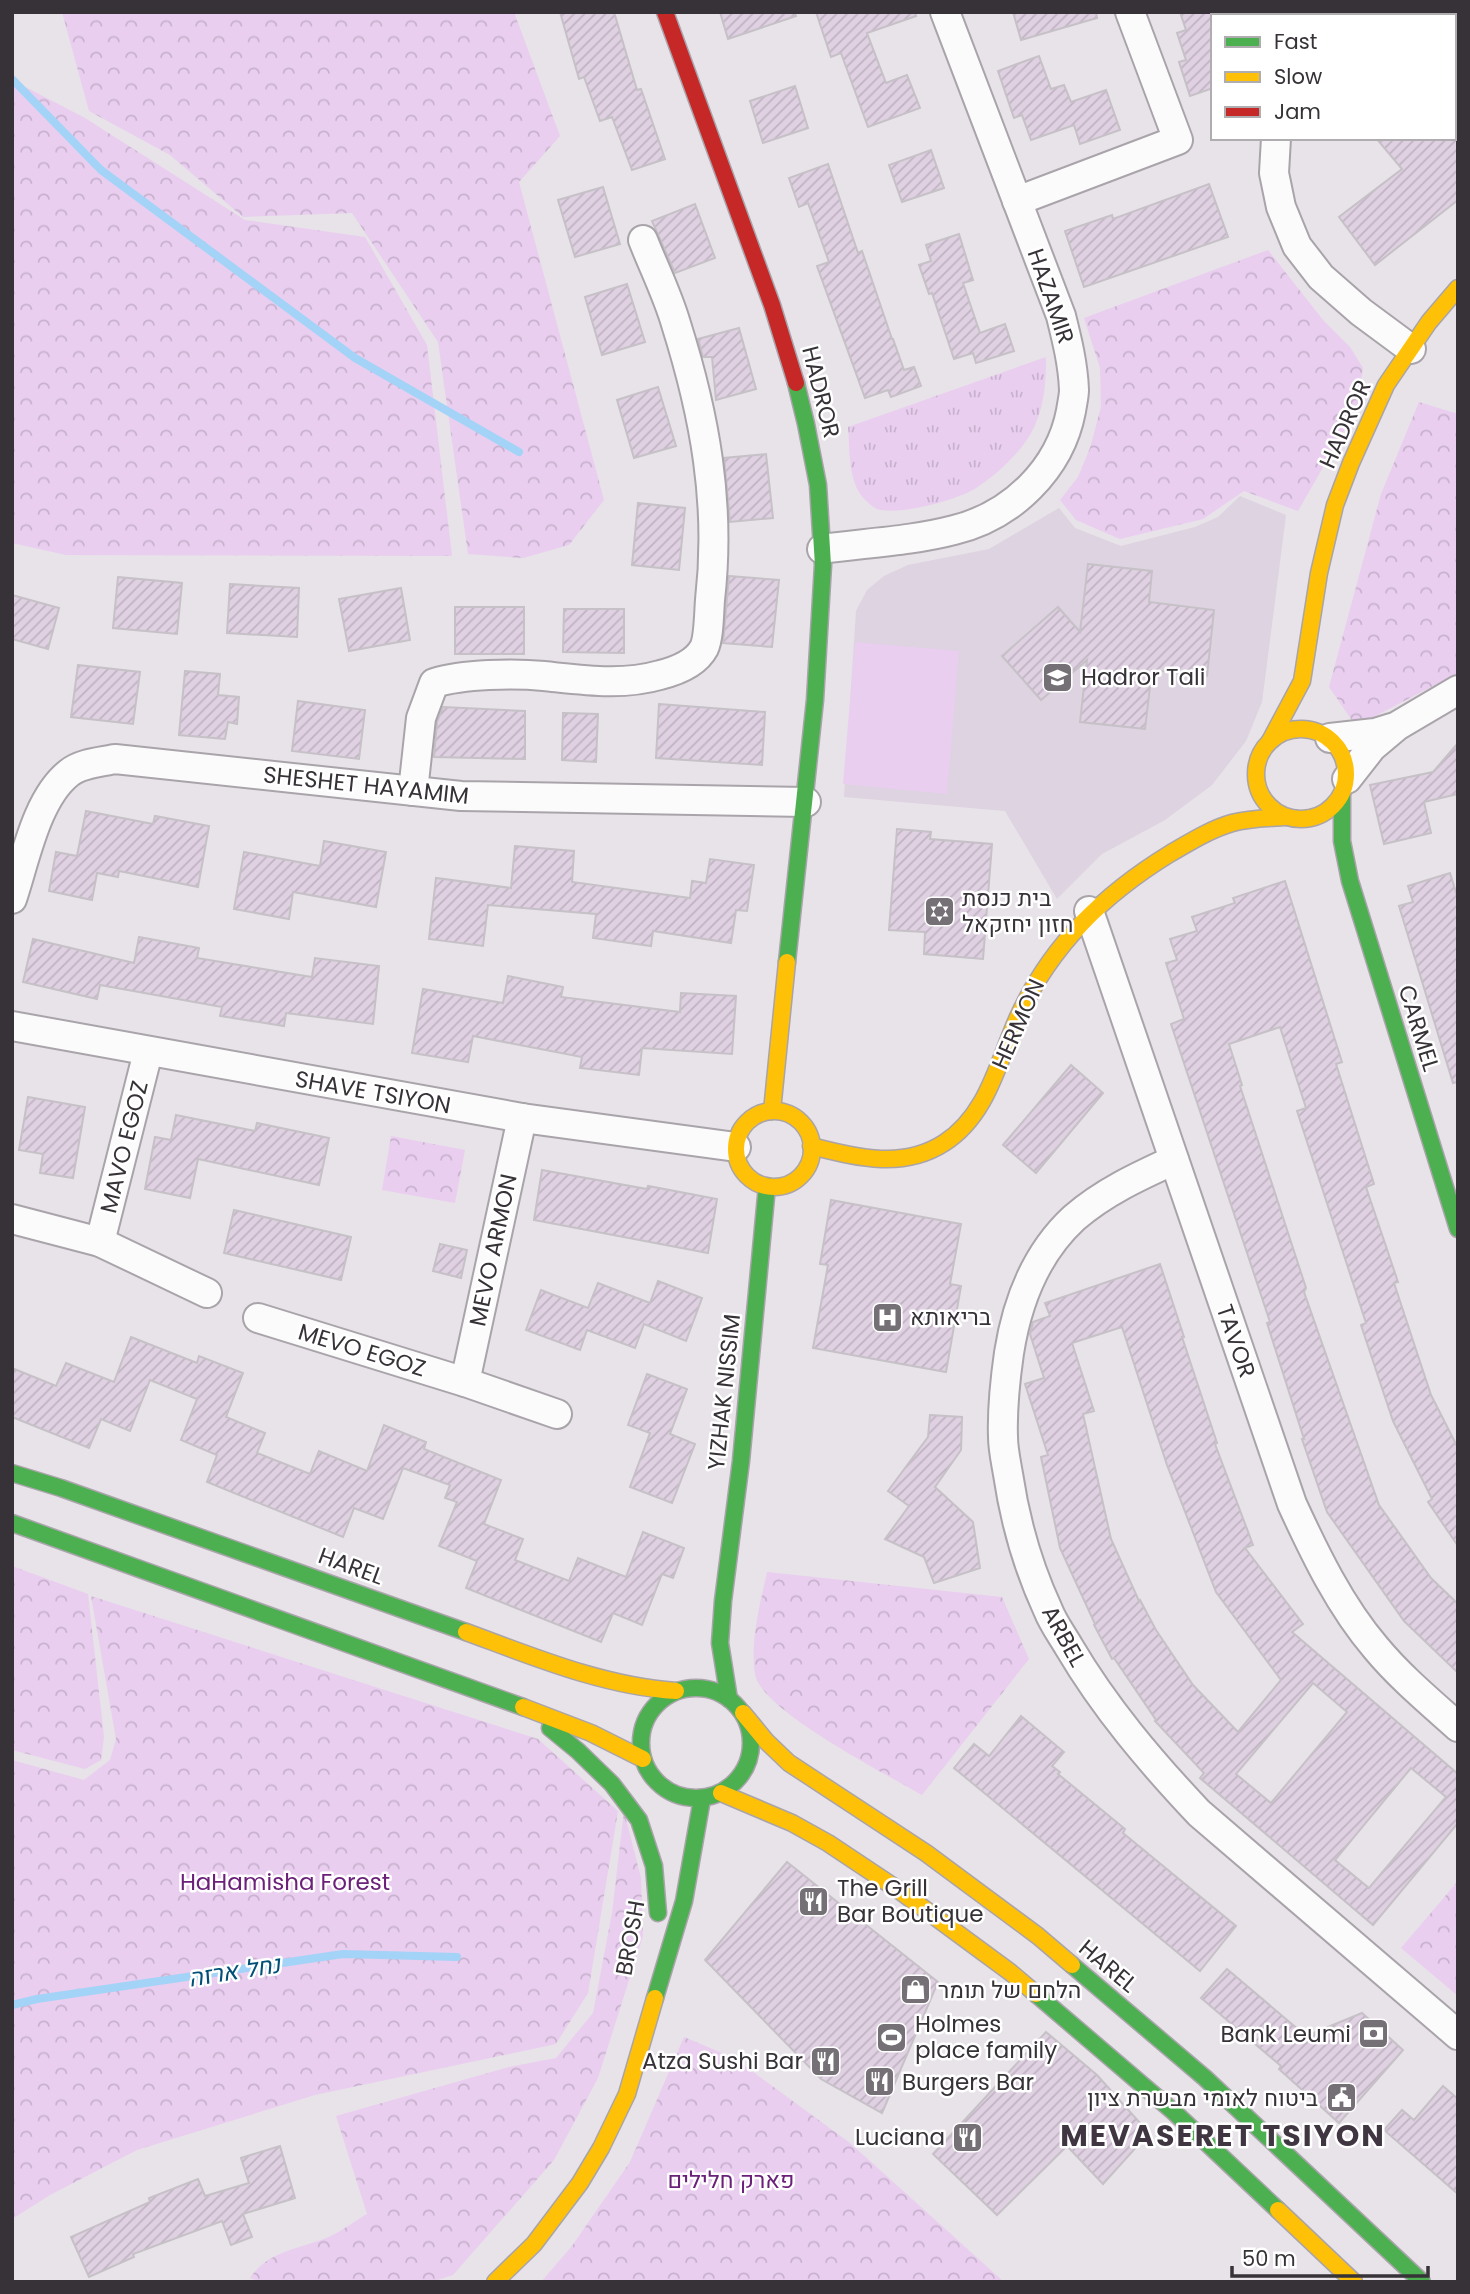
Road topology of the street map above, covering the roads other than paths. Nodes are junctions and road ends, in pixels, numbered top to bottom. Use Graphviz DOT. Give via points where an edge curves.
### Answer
graph roads {
  1 [pos="665,12"];
  2 [pos="945,12"];
  3 [pos="1130,12"];
  4 [pos="1276,140"];
  5 [pos="1017,201"];
  6 [pos="643,240"];
  7 [pos="1458,288"];
  8 [pos="1410,349"];
  9 [pos="822,549"];
  10 [pos="1302,681"];
  11 [pos="1458,690"];
  12 [pos="1397,726"];
  13 [pos="1325,736"];
  14 [pos="1270,741"];
  15 [pos="1257,767"];
  16 [pos="1345,787"];
  17 [pos="1243,790"];
  18 [pos="413,791"];
  19 [pos="806,802"];
  20 [pos="1233,806"];
  21 [pos="1290,818"];
  22 [pos="1210,831"];
  23 [pos="1314,831"];
  24 [pos="1329,842"];
  25 [pos="1350,881"];
  26 [pos="12,899"];
  27 [pos="1089,911"];
  28 [pos="12,1026"];
  29 [pos="148,1052"];
  30 [pos="772,1111"];
  31 [pos="522,1118"];
  32 [pos="811,1146"];
  33 [pos="736,1147"];
  34 [pos="1174,1160"];
  35 [pos="767,1186"];
  36 [pos="12,1219"];
  37 [pos="1458,1229"];
  38 [pos="100,1242"];
  39 [pos="207,1293"];
  40 [pos="258,1318"];
  41 [pos="465,1382"];
  42 [pos="557,1414"];
  43 [pos="12,1472"];
  44 [pos="12,1523"];
  45 [pos="723,1601"];
  46 [pos="681,1690"];
  47 [pos="729,1699"];
  48 [pos="524,1707"];
  49 [pos="743,1713"];
  50 [pos="1458,1727"];
  51 [pos="643,1759"];
  52 [pos="665,1790"];
  53 [pos="720,1793"];
  54 [pos="702,1799"];
  55 [pos="667,1814"];
  56 [pos="665,1852"];
  57 [pos="649,1965"];
  58 [pos="1458,2035"];
  59 [pos="627,2094"];
  60 [pos="495,2282"];
  61 [pos="1353,2282"];
  62 [pos="1422,2282"];
  1 -- 9 [label="street, HADROR" via="789,351 819,488"];
  2 -- 5 [label="street, HAZAMIR"];
  3 -- 5 [label="street" via="1178,140"];
  4 -- 8 [label="street" via="1274,173 1281,207 1297,246 1321,276"];
  5 -- 9 [label="street, HAZAMIR" via="1061,316 1070,355 1074,392 1067,431 1051,464 1027,491 993,516 955,530"];
  6 -- 18 [label="street" via="676,323 708,446 715,516 705,647 680,669 657,676 608,682 523,674 434,683 421,718"];
  7 -- 8 [label="street, HADROR"];
  8 -- 10 [label="street, HADROR" via="1386,385 1335,505 1318,573"];
  9 -- 19 [label="street, HADROR" via="821,634"];
  10 -- 13 [label="street, HADROR" via="1308,706"];
  10 -- 14 [label="street, HADROR"];
  11 -- 12 [label="street"];
  12 -- 13 [label="street" via="1375,733"];
  12 -- 16 [label="street" via="1372,747"];
  13 -- 14 [label="street" via="1296,729"];
  13 -- 16 [label="street" via="1345,762"];
  14 -- 15 [label="street"];
  15 -- 17 [label="street"];
  15 -- 21 [label="street" via="1255,777 1266,804"];
  16 -- 21 [label="street" via="1327,812 1313,819"];
  16 -- 25 [label="street, CARMEL" via="1342,841"];
  18 -- 19 [label="street, SHESHET HAYAMIM" via="461,796"];
  18 -- 26 [label="street, SHESHET HAYAMIM" via="146,761 115,759 92,764 70,772 39,814"];
  19 -- 30 [label="street"];
  20 -- 22 [label="street, HERMON"];
  21 -- 22 [label="street, HERMON" via="1243,820"];
  21 -- 23 [label="street"];
  22 -- 27 [label="street, HERMON" via="1122,884"];
  24 -- 25 [label="street, CARMEL"];
  25 -- 37 [label="street, CARMEL"];
  27 -- 32 [label="street, HERMON" via="1042,971 977,1110 946,1142 912,1157 888,1161"];
  27 -- 34 [label="street, TAVOR"];
  28 -- 29 [label="street, SHAVE TSIYON"];
  29 -- 31 [label="street, SHAVE TSIYON"];
  29 -- 38 [label="street, MAVO EGOZ"];
  30 -- 32 [label="street" via="799,1121"];
  30 -- 33 [label="street" via="743,1126"];
  31 -- 33 [label="street, SHAVE TSIYON"];
  31 -- 41 [label="street, MEVO ARMON"];
  32 -- 35 [label="street" via="807,1168 799,1177 779,1187"];
  33 -- 35 [label="street" via="744,1173"];
  34 -- 50 [label="street, TAVOR" via="1292,1504 1315,1555 1375,1648"];
  34 -- 58 [label="street, ARBEL" via="1133,1178 1073,1219 1027,1283 1014,1321 1004,1388 1003,1440 1023,1551 1048,1612 1085,1674 1161,1773 1199,1813"];
  35 -- 45 [label="street, YIZHAK NISSIM"];
  36 -- 38 [label="street"];
  38 -- 39 [label="street"];
  40 -- 41 [label="street, MEVO EGOZ"];
  41 -- 42 [label="street, MEVO EGOZ"];
  43 -- 46 [label="street, HAREL" via="558,1666 649,1689"];
  44 -- 48 [label="street"];
  45 -- 46 [label="street, YIZHAK NISSIM" via="703,1665"];
  45 -- 47 [label="street, YIZHAK NISSIM" via="720,1643"];
  46 -- 47 [label="street" via="700,1688"];
  46 -- 51 [label="street" via="662,1699 650,1712 640,1743"];
  47 -- 49 [label="street"];
  48 -- 51 [label="street"];
  48 -- 56 [label="street, BROSH" via="612,1784 639,1820 653,1866 657,1919"];
  49 -- 53 [label="street" via="750,1730 746,1767 736,1783"];
  49 -- 62 [label="street, HAREL" via="789,1763 926,1853 1038,1936 1205,2078"];
  51 -- 52 [label="street"];
  52 -- 54 [label="street"];
  52 -- 55 [label="street"];
  53 -- 54 [label="street"];
  53 -- 61 [label="street" via="828,1843 1004,1968 1174,2112"];
  54 -- 59 [label="street, BROSH" via="684,1901"];
  57 -- 59 [label="street, BROSH"];
  59 -- 60 [label="street, BROSH" via="580,2183 534,2244"];
}
